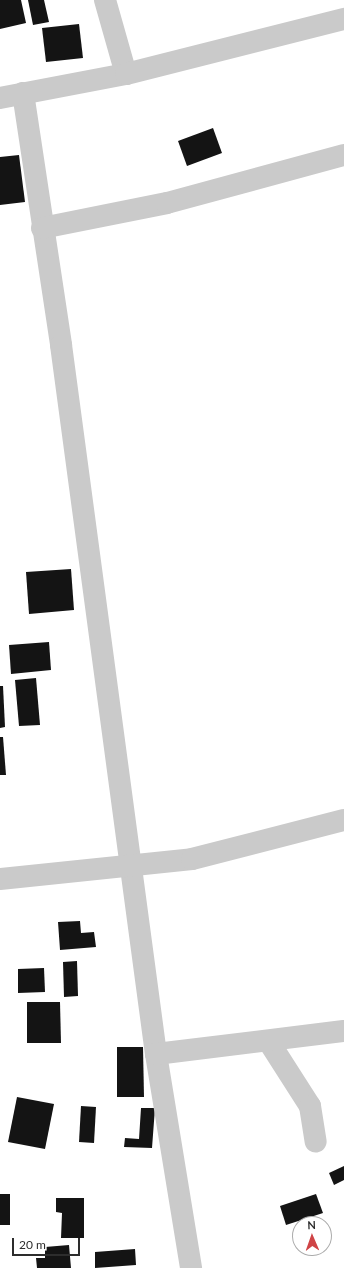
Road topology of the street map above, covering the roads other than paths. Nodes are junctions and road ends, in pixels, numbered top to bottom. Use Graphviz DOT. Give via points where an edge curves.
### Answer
graph roads {
  1 [pos="105,0"];
  2 [pos="344,19"];
  3 [pos="126,74"];
  4 [pos="23,93"];
  5 [pos="0,98"];
  6 [pos="344,155"];
  7 [pos="42,228"];
  8 [pos="344,820"];
  9 [pos="130,866"];
  10 [pos="0,880"];
  11 [pos="344,1031"];
  12 [pos="269,1042"];
  13 [pos="156,1054"];
  14 [pos="316,1142"];
  15 [pos="191,1268"];
  1 -- 3 [label="street"];
  2 -- 3 [label="street"];
  3 -- 4 [label="street"];
  4 -- 5 [label="street"];
  4 -- 7 [label="street"];
  6 -- 7 [label="street" via="166,203"];
  7 -- 9 [label="street"];
  8 -- 9 [label="street" via="192,859"];
  9 -- 10 [label="street"];
  9 -- 13 [label="street"];
  11 -- 12 [label="street"];
  12 -- 13 [label="street"];
  12 -- 14 [label="street" via="310,1106"];
  13 -- 15 [label="street"];
}
